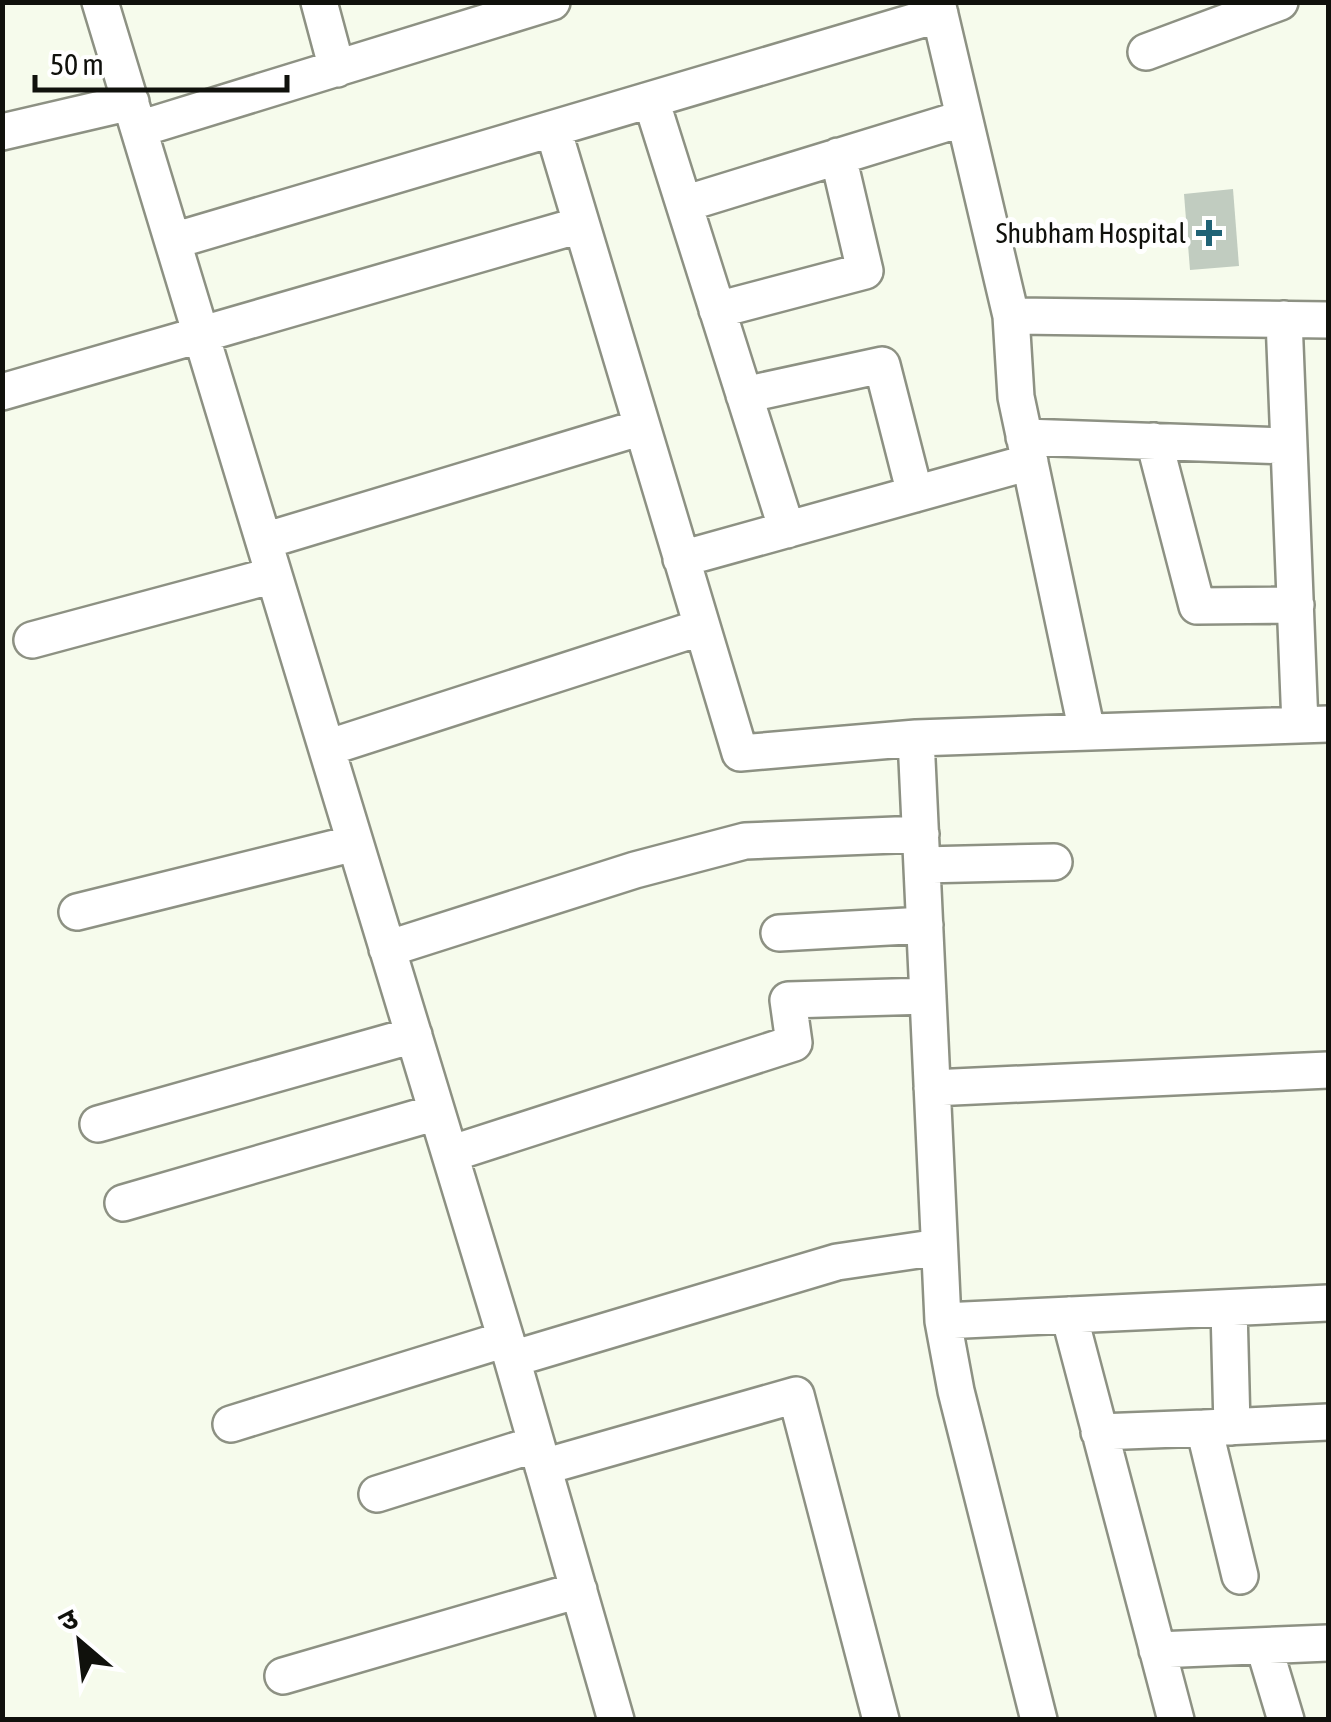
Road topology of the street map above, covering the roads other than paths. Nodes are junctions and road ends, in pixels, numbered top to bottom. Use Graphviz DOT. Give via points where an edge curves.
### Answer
graph roads {
  1 [pos="100,2"];
  2 [pos="319,2"];
  3 [pos="552,2"];
  4 [pos="1267,5"];
  5 [pos="938,8"];
  6 [pos="1146,52"];
  7 [pos="337,68"];
  8 [pos="651,100"];
  9 [pos="135,116"];
  10 [pos="964,118"];
  11 [pos="553,129"];
  12 [pos="2,132"];
  13 [pos="838,156"];
  14 [pos="684,204"];
  15 [pos="580,224"];
  16 [pos="173,241"];
  17 [pos="718,310"];
  18 [pos="1011,316"];
  19 [pos="1284,319"];
  20 [pos="1328,320"];
  21 [pos="201,334"];
  22 [pos="2,392"];
  23 [pos="744,395"];
  24 [pos="642,427"];
  25 [pos="1154,442"];
  26 [pos="1289,446"];
  27 [pos="1027,450"];
  28 [pos="915,494"];
  29 [pos="787,530"];
  30 [pos="264,541"];
  31 [pos="682,559"];
  32 [pos="274,575"];
  33 [pos="1296,605"];
  34 [pos="702,628"];
  35 [pos="32,640"];
  36 [pos="1314,725"];
  37 [pos="1086,732"];
  38 [pos="916,738"];
  39 [pos="327,748"];
  40 [pos="355,843"];
  41 [pos="922,850"];
  42 [pos="1054,862"];
  43 [pos="77,912"];
  44 [pos="925,925"];
  45 [pos="780,932"];
  46 [pos="387,948"];
  47 [pos="928,996"];
  48 [pos="414,1036"];
  49 [pos="1328,1070"];
  50 [pos="932,1088"];
  51 [pos="438,1112"];
  52 [pos="98,1124"];
  53 [pos="450,1154"];
  54 [pos="122,1203"];
  55 [pos="939,1247"];
  56 [pos="1328,1303"];
  57 [pos="1229,1308"];
  58 [pos="1069,1315"];
  59 [pos="944,1321"];
  60 [pos="509,1349"];
  61 [pos="1328,1422"];
  62 [pos="231,1424"];
  63 [pos="1218,1428"];
  64 [pos="1099,1432"];
  65 [pos="540,1455"];
  66 [pos="377,1494"];
  67 [pos="1240,1576"];
  68 [pos="579,1590"];
  69 [pos="1328,1643"];
  70 [pos="1264,1647"];
  71 [pos="1158,1650"];
  72 [pos="283,1676"];
  73 [pos="616,1720"];
  74 [pos="881,1720"];
  75 [pos="1038,1720"];
  76 [pos="1176,1720"];
  77 [pos="1286,1720"];
  1 -- 9 [label="street"];
  2 -- 7 [label="street"];
  3 -- 7 [label="street"];
  4 -- 6 [label="street"];
  5 -- 8 [label="street"];
  5 -- 10 [label="street"];
  7 -- 9 [label="street"];
  8 -- 11 [label="street"];
  8 -- 14 [label="street"];
  9 -- 12 [label="street"];
  9 -- 16 [label="street"];
  10 -- 13 [label="street"];
  10 -- 18 [label="street"];
  11 -- 15 [label="street"];
  11 -- 16 [label="street"];
  13 -- 14 [label="street"];
  13 -- 17 [label="street" via="865,271"];
  14 -- 17 [label="street"];
  15 -- 21 [label="street"];
  15 -- 24 [label="street"];
  16 -- 21 [label="street"];
  17 -- 23 [label="street"];
  18 -- 19 [label="street"];
  18 -- 27 [label="street"];
  19 -- 20 [label="street"];
  19 -- 26 [label="street"];
  21 -- 22 [label="street"];
  21 -- 30 [label="street"];
  23 -- 28 [label="street" via="882,365"];
  23 -- 29 [label="street"];
  24 -- 30 [label="street"];
  24 -- 31 [label="street"];
  25 -- 26 [label="street"];
  25 -- 27 [label="street"];
  25 -- 33 [label="street" via="1197,606"];
  26 -- 33 [label="street"];
  27 -- 28 [label="street"];
  27 -- 37 [label="street"];
  28 -- 29 [label="street"];
  29 -- 31 [label="street"];
  30 -- 32 [label="street"];
  31 -- 34 [label="street"];
  32 -- 35 [label="street"];
  32 -- 39 [label="street"];
  33 -- 36 [label="street"];
  34 -- 38 [label="street" via="740,753"];
  34 -- 39 [label="street"];
  36 -- 37 [label="street"];
  37 -- 38 [label="street"];
  38 -- 41 [label="street"];
  39 -- 40 [label="street"];
  40 -- 43 [label="street"];
  40 -- 46 [label="street"];
  41 -- 42 [label="street"];
  41 -- 44 [label="street"];
  41 -- 46 [label="street" via="745,841"];
  44 -- 45 [label="street"];
  44 -- 47 [label="street"];
  46 -- 48 [label="street"];
  47 -- 50 [label="street"];
  47 -- 53 [label="street" via="788,1000 794,1043"];
  48 -- 51 [label="street"];
  48 -- 52 [label="street"];
  49 -- 50 [label="street"];
  50 -- 55 [label="street"];
  51 -- 53 [label="street"];
  51 -- 54 [label="street"];
  53 -- 60 [label="street"];
  55 -- 59 [label="street"];
  55 -- 60 [label="street" via="837,1262"];
  56 -- 57 [label="street"];
  57 -- 58 [label="street"];
  57 -- 63 [label="street"];
  58 -- 59 [label="street"];
  58 -- 64 [label="street"];
  59 -- 75 [label="street"];
  60 -- 62 [label="street"];
  60 -- 65 [label="street"];
  61 -- 63 [label="street"];
  63 -- 64 [label="street"];
  63 -- 67 [label="street"];
  64 -- 71 [label="street"];
  65 -- 66 [label="street"];
  65 -- 68 [label="street"];
  65 -- 74 [label="street" via="796,1395"];
  68 -- 72 [label="street"];
  68 -- 73 [label="street"];
  69 -- 70 [label="street"];
  70 -- 71 [label="street"];
  70 -- 77 [label="street"];
  71 -- 76 [label="street"];
}
